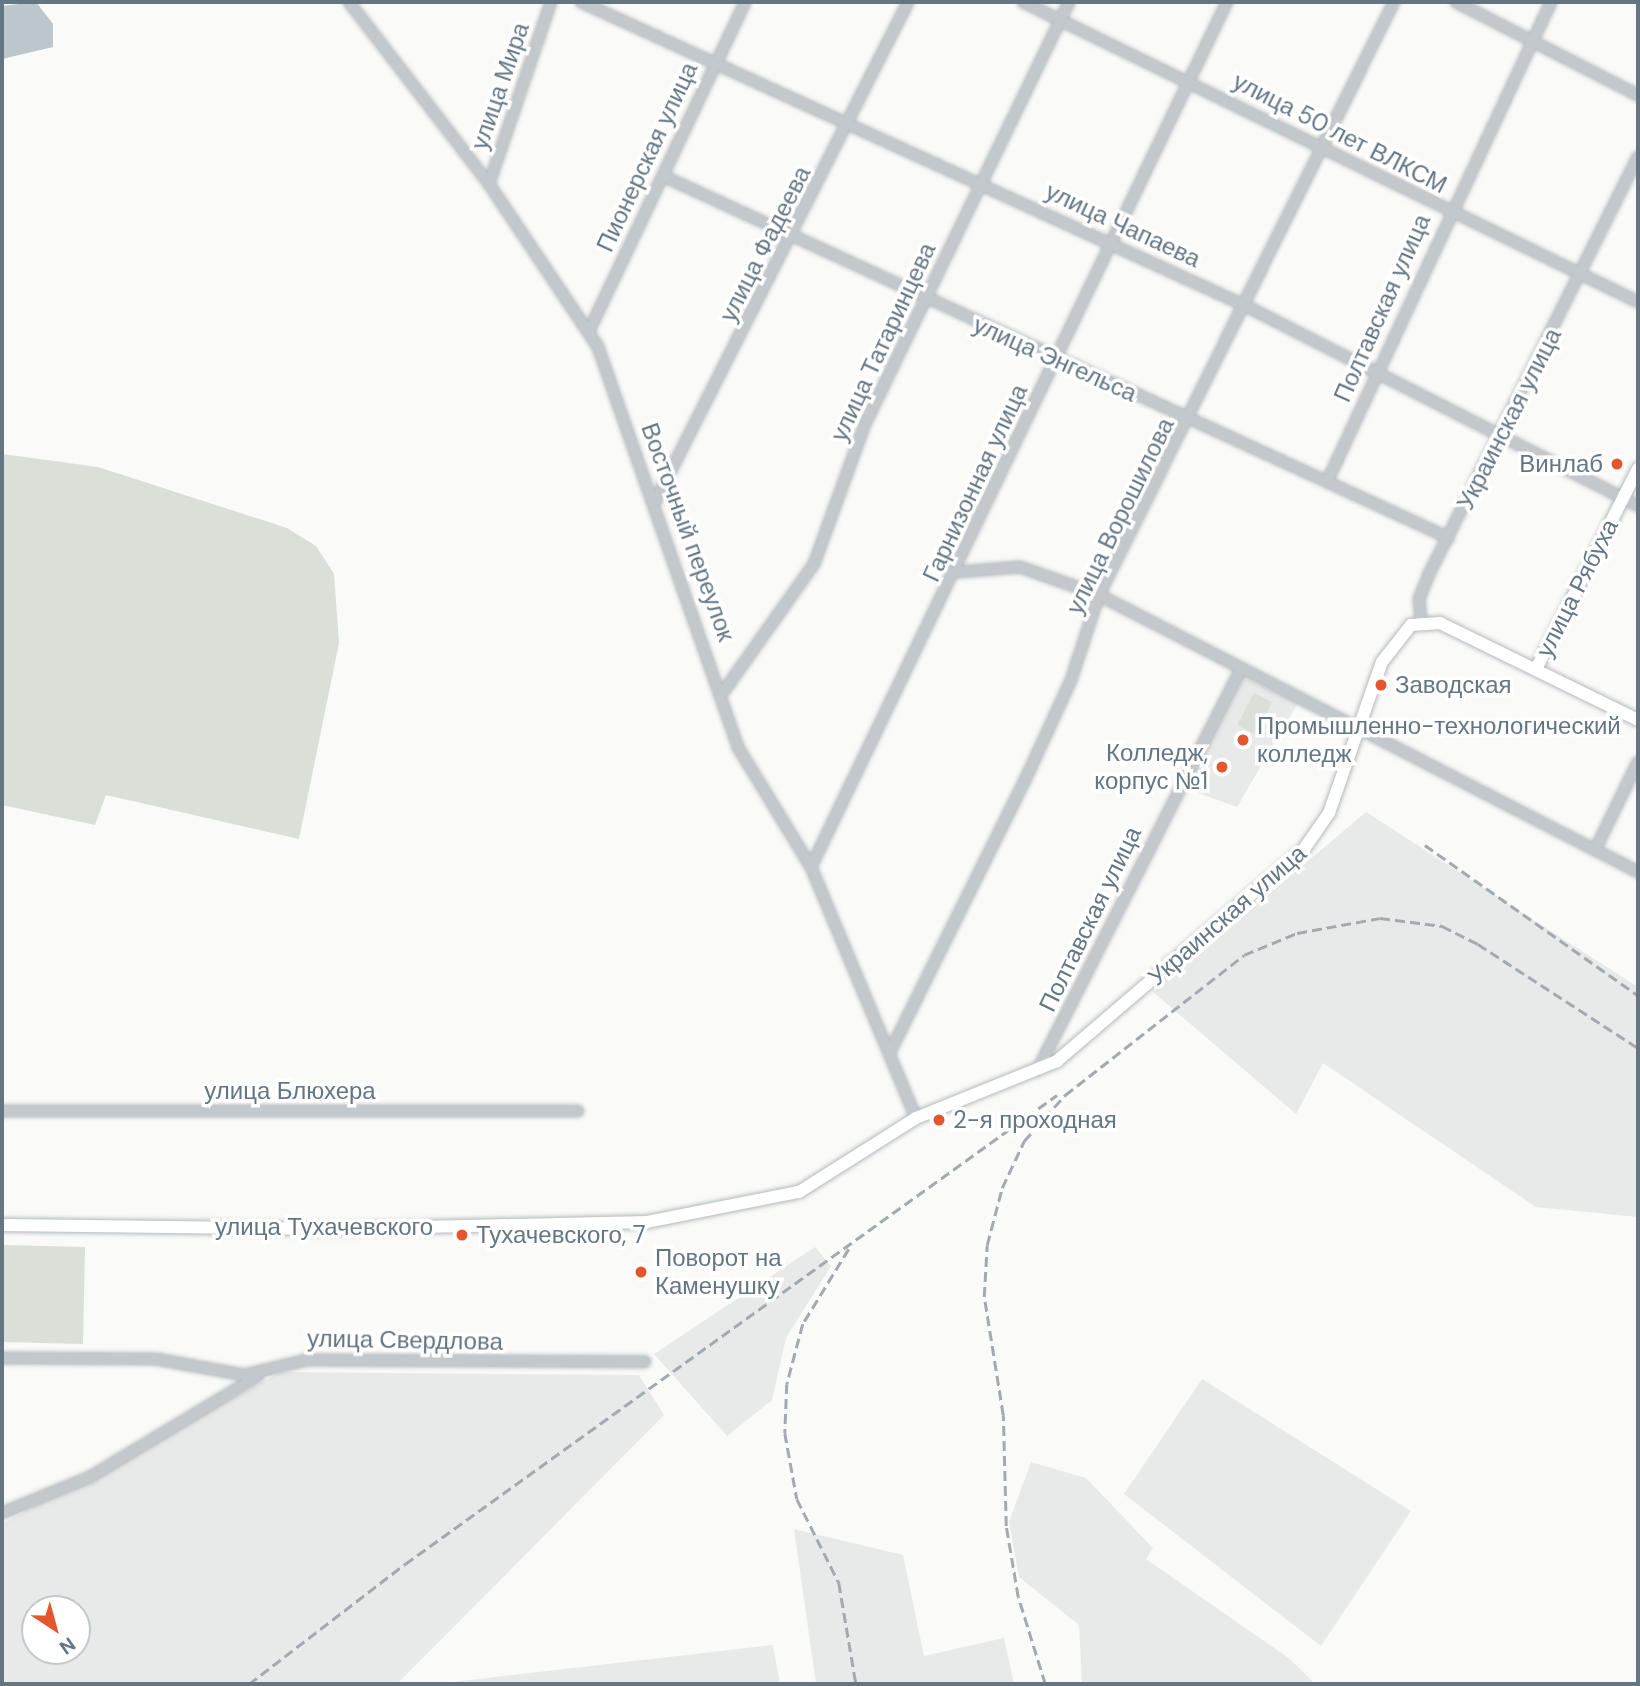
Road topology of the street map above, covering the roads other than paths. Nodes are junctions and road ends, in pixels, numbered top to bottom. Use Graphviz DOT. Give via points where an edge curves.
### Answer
graph roads {
  1 [pos="349,2"];
  2 [pos="551,2"];
  3 [pos="581,2"];
  4 [pos="745,2"];
  5 [pos="908,2"];
  6 [pos="1023,2"];
  7 [pos="1069,2"];
  8 [pos="1227,2"];
  9 [pos="1394,2"];
  10 [pos="1456,2"];
  11 [pos="1551,2"];
  12 [pos="1060,20"];
  13 [pos="1531,40"];
  14 [pos="715,62"];
  15 [pos="1190,81"];
  16 [pos="1638,95"];
  17 [pos="849,123"];
  18 [pos="1321,149"];
  19 [pos="1638,157"];
  20 [pos="663,176"];
  21 [pos="982,182"];
  22 [pos="489,184"];
  23 [pos="1449,211"];
  24 [pos="793,237"];
  25 [pos="1111,242"];
  26 [pos="1580,276"];
  27 [pos="924,300"];
  28 [pos="1638,302"];
  29 [pos="1246,306"];
  30 [pos="589,331"];
  31 [pos="1056,359"];
  32 [pos="1377,370"];
  33 [pos="1190,420"];
  34 [pos="1501,435"];
  35 [pos="1638,469"];
  36 [pos="1327,482"];
  37 [pos="1623,499"];
  38 [pos="654,504"];
  39 [pos="1638,506"];
  40 [pos="1449,538"];
  41 [pos="957,572"];
  42 [pos="1099,595"];
  43 [pos="1421,621"];
  44 [pos="1536,669"];
  45 [pos="1239,672"];
  46 [pos="724,691"];
  47 [pos="1638,720"];
  48 [pos="1356,725"];
  49 [pos="1638,762"];
  50 [pos="1595,850"];
  51 [pos="811,867"];
  52 [pos="1638,872"];
  53 [pos="890,1052"];
  54 [pos="1037,1072"];
  55 [pos="2,1111"];
  56 [pos="578,1111"];
  57 [pos="915,1118"];
  58 [pos="647,1222"];
  59 [pos="2,1226"];
  60 [pos="2,1358"];
  61 [pos="645,1362"];
  62 [pos="262,1374"];
  63 [pos="2,1513"];
  1 -- 22 [label="street, Восточный переулок"];
  2 -- 22 [label="street, улица Мира"];
  3 -- 14 [label="street, улица Чапаева"];
  4 -- 14 [label="street, Пионерская улица"];
  5 -- 17 [label="street, улица Фадеева"];
  6 -- 12 [label="street, улица 50 лет ВЛКСМ"];
  7 -- 12 [label="street, улица Татаринцева"];
  8 -- 15 [label="street, Гарнизонная улица"];
  9 -- 18 [label="street, улица Ворошилова"];
  10 -- 13 [label="street"];
  11 -- 13 [label="street, Полтавская улица"];
  12 -- 15 [label="street, улица 50 лет ВЛКСМ"];
  12 -- 21 [label="street, улица Татаринцева"];
  13 -- 16 [label="street"];
  13 -- 23 [label="street, Полтавская улица"];
  14 -- 17 [label="street, улица Чапаева"];
  14 -- 20 [label="street, Пионерская улица"];
  15 -- 18 [label="street, улица 50 лет ВЛКСМ"];
  15 -- 25 [label="street, Гарнизонная улица"];
  17 -- 21 [label="street, улица Чапаева"];
  17 -- 24 [label="street, улица Фадеева"];
  18 -- 23 [label="street, улица 50 лет ВЛКСМ"];
  18 -- 29 [label="street, улица Ворошилова"];
  19 -- 26 [label="street, Украинская улица"];
  20 -- 24 [label="street, улица Энгельса"];
  20 -- 30 [label="street, Пионерская улица"];
  21 -- 25 [label="street, улица Чапаева"];
  21 -- 27 [label="street, улица Татаринцева"];
  22 -- 30 [label="street, Восточный переулок"];
  23 -- 26 [label="street, улица 50 лет ВЛКСМ"];
  23 -- 32 [label="street, Полтавская улица"];
  24 -- 27 [label="street, улица Энгельса"];
  24 -- 38 [label="street, улица Фадеева"];
  25 -- 29 [label="street, улица Чапаева"];
  25 -- 31 [label="street, Гарнизонная улица"];
  26 -- 28 [label="street, улица 50 лет ВЛКСМ"];
  26 -- 34 [label="street, Украинская улица"];
  27 -- 31 [label="street, улица Энгельса"];
  27 -- 46 [label="street, улица Татаринцева" via="865,424 814,564"];
  29 -- 32 [label="street, улица Чапаева"];
  29 -- 33 [label="street, улица Ворошилова"];
  30 -- 38 [label="street, Восточный переулок"];
  31 -- 33 [label="street, улица Энгельса"];
  31 -- 41 [label="street, Гарнизонная улица"];
  32 -- 34 [label="street, улица Чапаева"];
  32 -- 36 [label="street, Полтавская улица"];
  33 -- 36 [label="street, улица Энгельса"];
  33 -- 42 [label="street, улица Ворошилова"];
  34 -- 37 [label="street, улица Чапаева"];
  34 -- 40 [label="street, Украинская улица"];
  35 -- 37 [label="main road, улица Рябуха"];
  36 -- 40 [label="street, улица Энгельса"];
  37 -- 39 [label="street, улица Чапаева"];
  37 -- 44 [label="main road, улица Рябуха"];
  38 -- 46 [label="street, Восточный переулок"];
  40 -- 43 [label="street, Украинская улица" via="1419,599"];
  41 -- 42 [label="street" via="1020,567"];
  41 -- 51 [label="street, Гарнизонная улица"];
  42 -- 45 [label="street"];
  42 -- 53 [label="street, улица Ворошилова" via="1071,680"];
  43 -- 44 [label="main road" via="1440,623"];
  43 -- 48 [label="main road, Украинская улица" via="1391,647"];
  44 -- 47 [label="main road"];
  45 -- 48 [label="street"];
  45 -- 54 [label="street, Полтавская улица"];
  46 -- 51 [label="street, Восточный переулок" via="739,748"];
  48 -- 50 [label="street"];
  48 -- 54 [label="main road, Украинская улица" via="1329,813 1309,845 1075,1048"];
  49 -- 50 [label="street"];
  50 -- 52 [label="street"];
  51 -- 53 [label="street, Восточный переулок"];
  53 -- 57 [label="street, Восточный переулок"];
  54 -- 57 [label="main road, Украинская улица"];
  55 -- 56 [label="street, улица Блюхера"];
  57 -- 58 [label="main road, Украинская улица" via="808,1188"];
  58 -- 59 [label="main road, улица Тухачевского" via="336,1229"];
  60 -- 62 [label="street, улица Свердлова" via="156,1359"];
  61 -- 62 [label="street, улица Свердлова" via="307,1360"];
  62 -- 63 [label="street" via="90,1477"];
}
